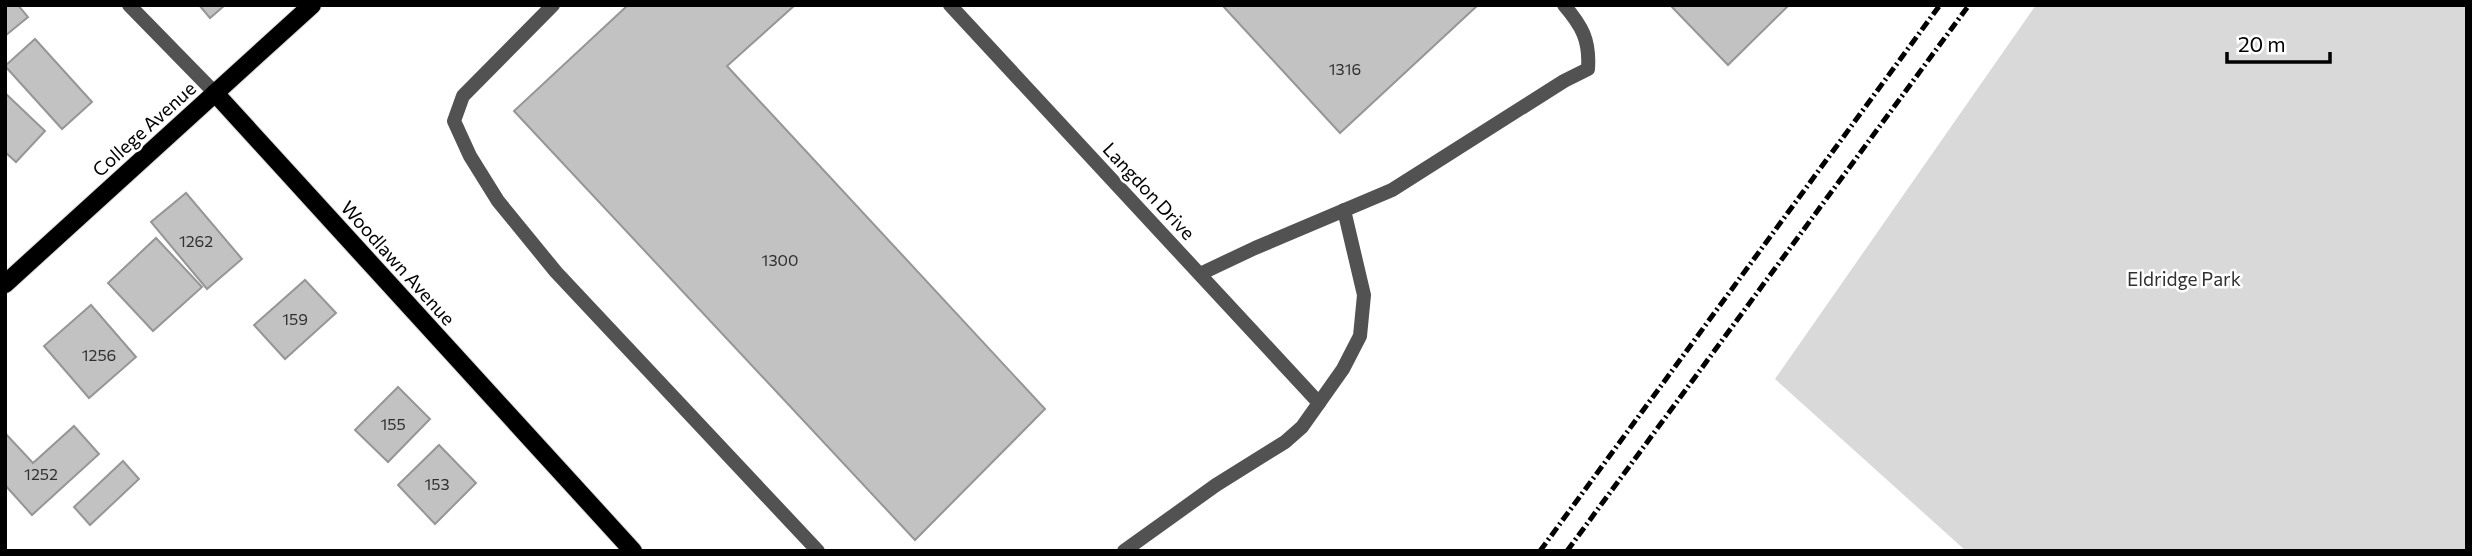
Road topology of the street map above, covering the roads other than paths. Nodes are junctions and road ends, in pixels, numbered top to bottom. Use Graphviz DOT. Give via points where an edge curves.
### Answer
graph roads {
  1 [pos="129,5"];
  2 [pos="312,5"];
  3 [pos="553,5"];
  4 [pos="950,5"];
  5 [pos="1564,5"];
  6 [pos="215,93"];
  7 [pos="1344,210"];
  8 [pos="1200,274"];
  9 [pos="5,284"];
  10 [pos="1319,403"];
  11 [pos="812,549"];
  12 [pos="633,551"];
  13 [pos="1124,551"];
  1 -- 6 [label="street, Woodlawn Avenue"];
  2 -- 6 [label="main road, College Avenue"];
  3 -- 11 [label="street" via="463,96 454,121 470,156 498,201 556,272"];
  4 -- 8 [label="street, Langdon Drive"];
  5 -- 7 [label="street" via="1581,24 1589,52 1588,69 1392,190"];
  6 -- 9 [label="main road, College Avenue"];
  6 -- 12 [label="main road, Woodlawn Avenue"];
  7 -- 8 [label="street"];
  7 -- 10 [label="street" via="1364,295 1360,336"];
  8 -- 10 [label="street, Langdon Drive"];
  10 -- 13 [label="street" via="1285,442"];
}
